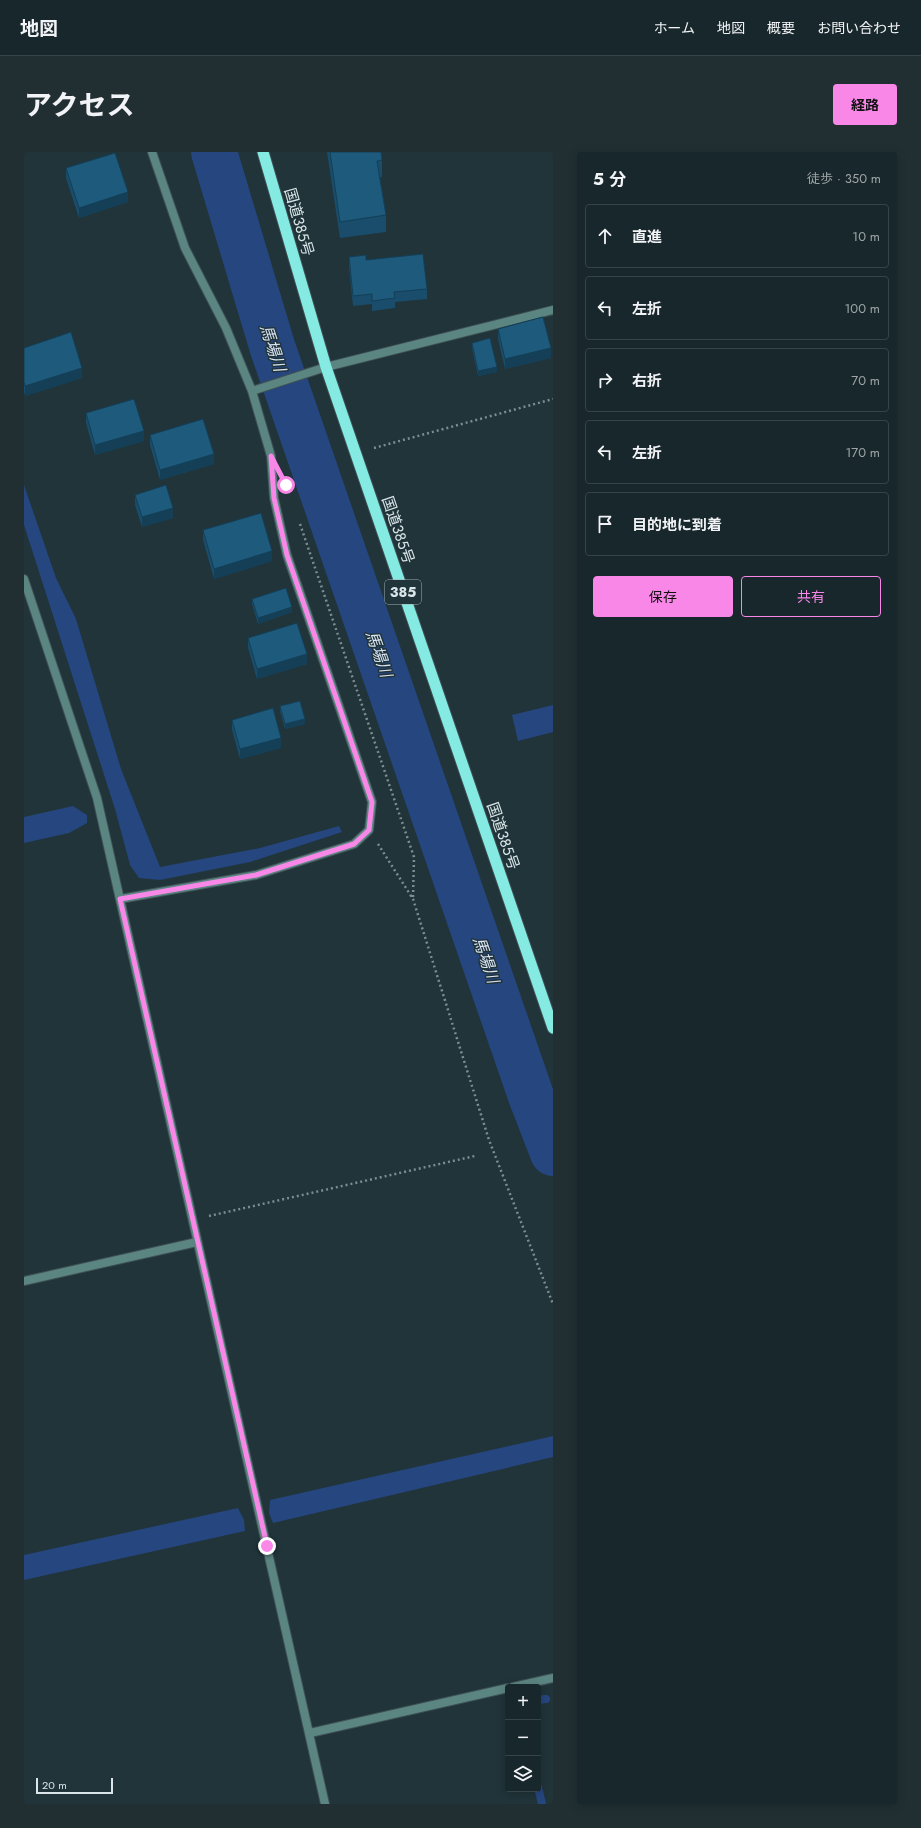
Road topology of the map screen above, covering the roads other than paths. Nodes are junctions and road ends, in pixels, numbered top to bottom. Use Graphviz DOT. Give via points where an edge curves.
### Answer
graph roads {
  1 [pos="152,152"];
  2 [pos="263,152"];
  3 [pos="553,310"];
  4 [pos="326,367"];
  5 [pos="252,391"];
  6 [pos="24,579"];
  7 [pos="120,899"];
  8 [pos="553,1028"];
  9 [pos="197,1242"];
  10 [pos="24,1280"];
  11 [pos="553,1678"];
  12 [pos="526,1684"];
  13 [pos="505,1689"];
  14 [pos="310,1733"];
  15 [pos="326,1804"];
  1 -- 5 [label="street" via="186,248 226,328"];
  2 -- 4 [label="highway, 国道385号 / 385"];
  3 -- 4 [label="street"];
  4 -- 5 [label="street"];
  4 -- 8 [label="highway, 国道385号 / 385"];
  5 -- 7 [label="street" via="271,456 274,498 287,555 372,802 369,830 354,844 256,875"];
  6 -- 7 [label="street" via="97,798"];
  7 -- 9 [label="street"];
  9 -- 10 [label="street"];
  9 -- 14 [label="street"];
  11 -- 12 [label="street"];
  13 -- 14 [label="street"];
  14 -- 15 [label="street"];
}
